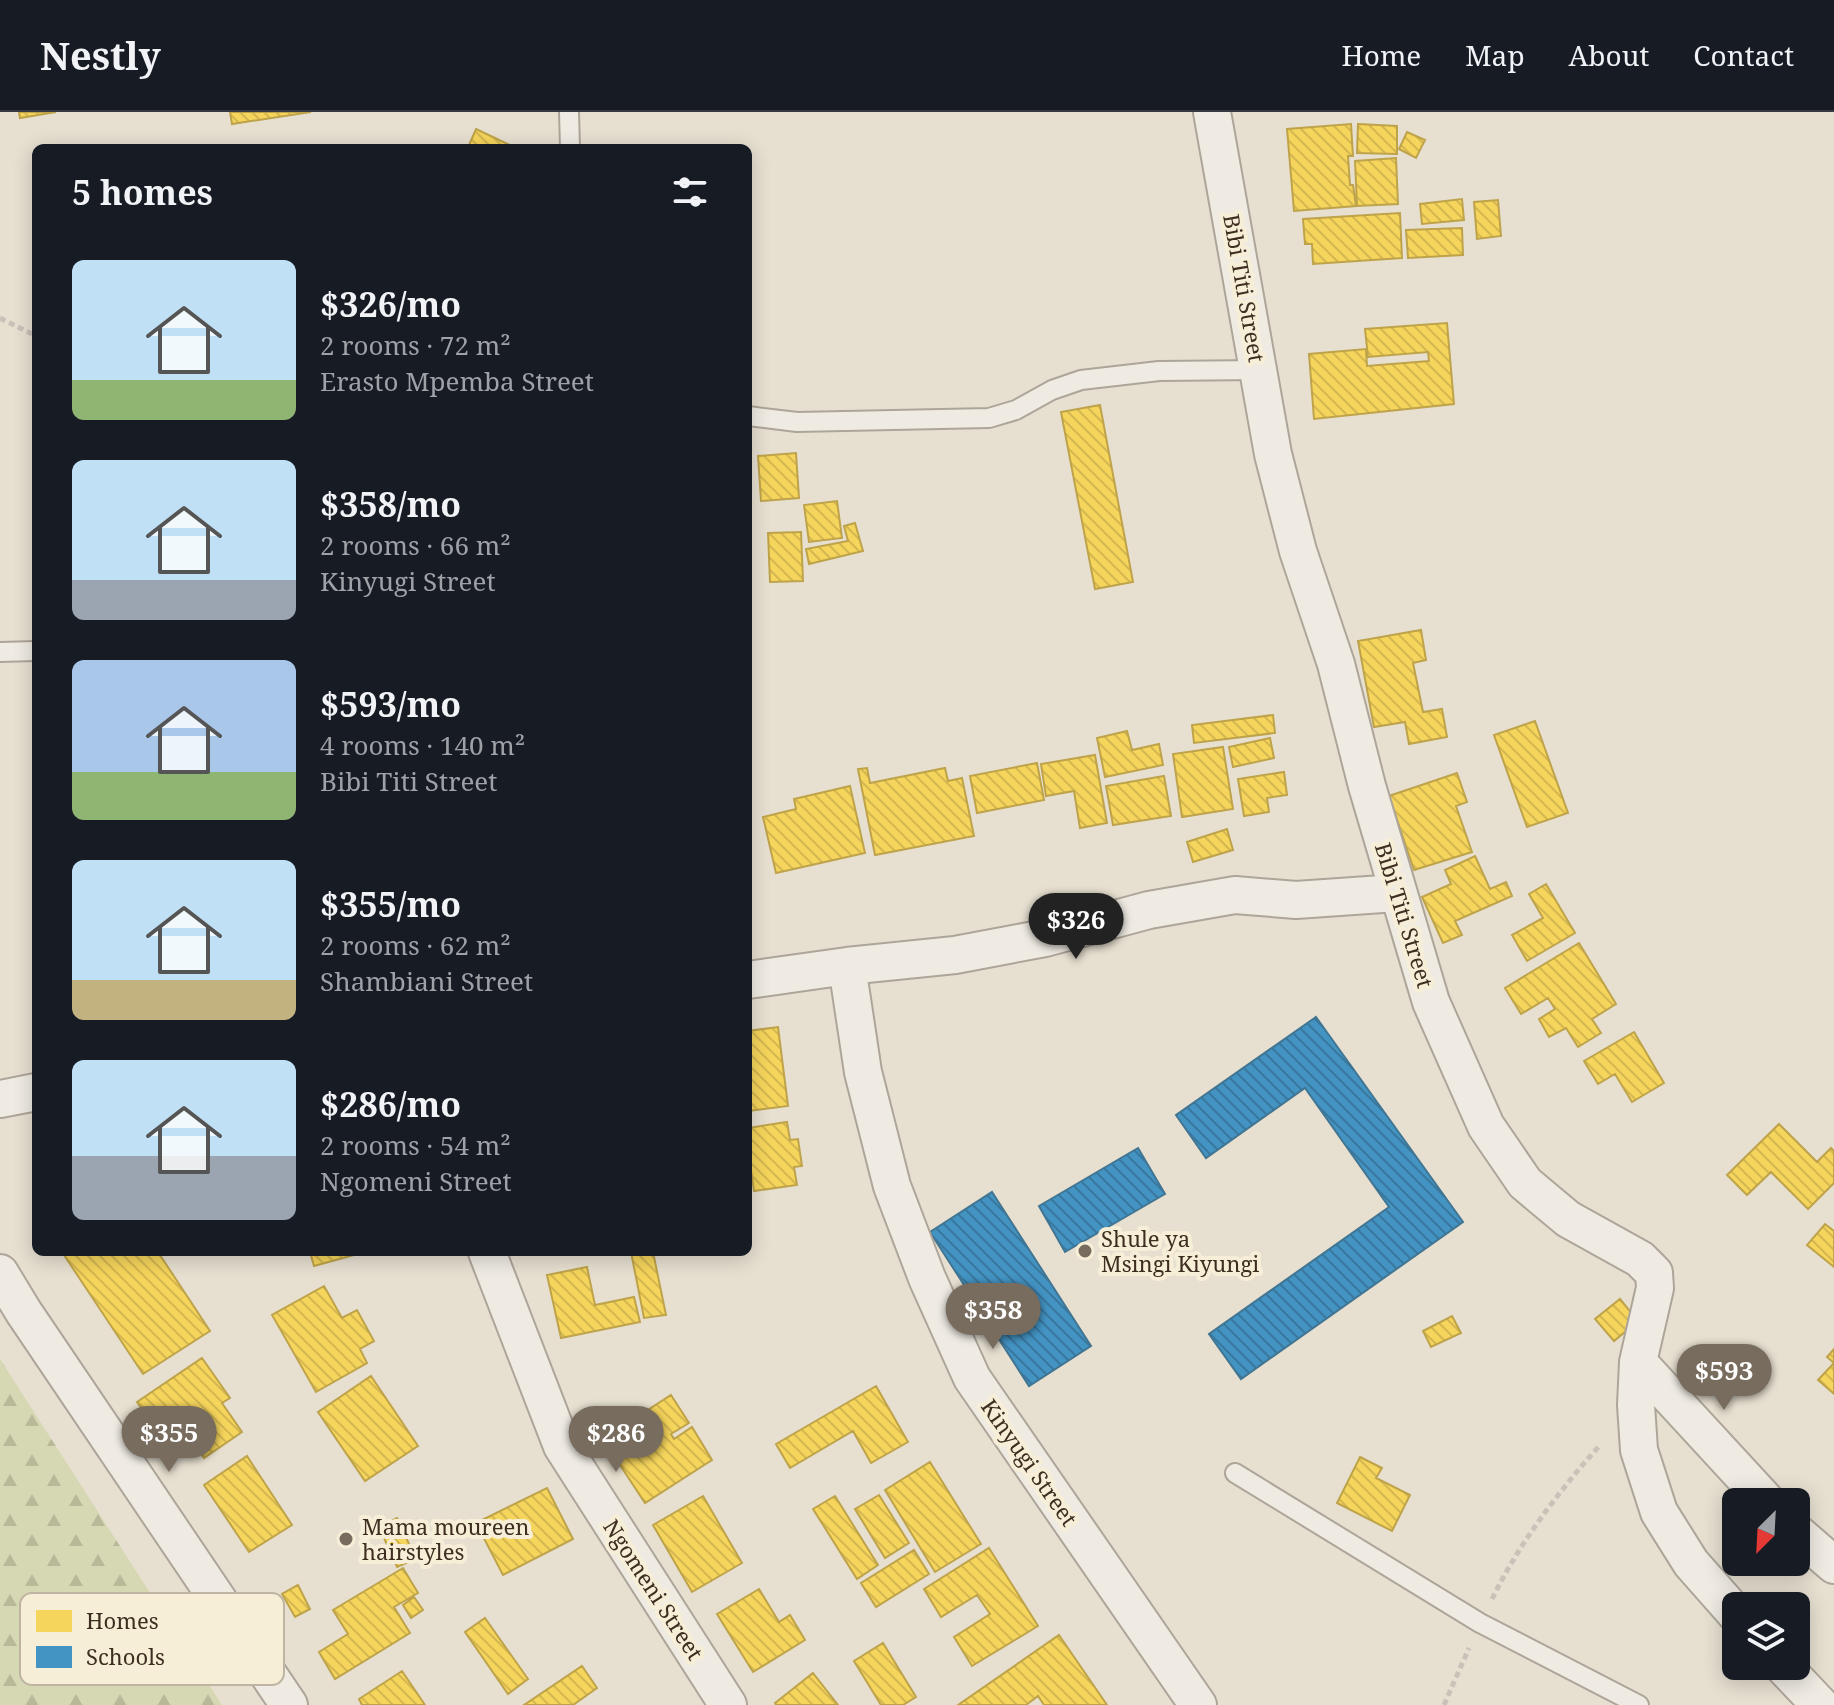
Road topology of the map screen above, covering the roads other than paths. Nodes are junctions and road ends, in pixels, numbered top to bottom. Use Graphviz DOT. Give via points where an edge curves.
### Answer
graph roads {
  1 [pos="569,112"];
  2 [pos="1212,112"];
  3 [pos="570,144"];
  4 [pos="1259,370"];
  5 [pos="752,416"];
  6 [pos="32,651"];
  7 [pos="0,652"];
  8 [pos="1397,893"];
  9 [pos="847,966"];
  10 [pos="752,979"];
  11 [pos="32,1093"];
  12 [pos="0,1099"];
  13 [pos="489,1256"];
  14 [pos="0,1273"];
  15 [pos="1638,1362"];
  16 [pos="1235,1473"];
  17 [pos="1754,1488"];
  18 [pos="1810,1544"];
  19 [pos="1834,1565"];
  20 [pos="213,1593"];
  21 [pos="1722,1598"];
  22 [pos="1796,1680"];
  23 [pos="275,1685"];
  24 [pos="289,1705"];
  25 [pos="728,1705"];
  26 [pos="1198,1705"];
  27 [pos="1639,1705"];
  28 [pos="1820,1705"];
  1 -- 3 [label="lane"];
  2 -- 4 [label="street, Bibi Titi Street"];
  4 -- 5 [label="lane" via="1159,371 1081,380 989,418 797,422"];
  4 -- 8 [label="street, Bibi Titi Street" via="1273,454 1298,551 1336,664"];
  6 -- 7 [label="lane"];
  8 -- 9 [label="street" via="1296,900 1235,895 955,955"];
  8 -- 15 [label="street, Bibi Titi Street" via="1431,1002 1493,1137 1525,1183 1568,1219 1640,1259 1654,1273"];
  9 -- 10 [label="street"];
  9 -- 26 [label="street, Kinyugi Street" via="863,1072 892,1186 972,1378"];
  11 -- 12 [label="street"];
  13 -- 25 [label="street, Ngomeni Street" via="562,1446"];
  14 -- 20 [label="street"];
  15 -- 17 [label="street"];
  15 -- 21 [label="street, Bibi Titi Street" via="1639,1450 1659,1512 1691,1563"];
  16 -- 27 [label="lane" via="1480,1623"];
  18 -- 19 [label="street"];
  22 -- 28 [label="street"];
  23 -- 24 [label="street"];
}
